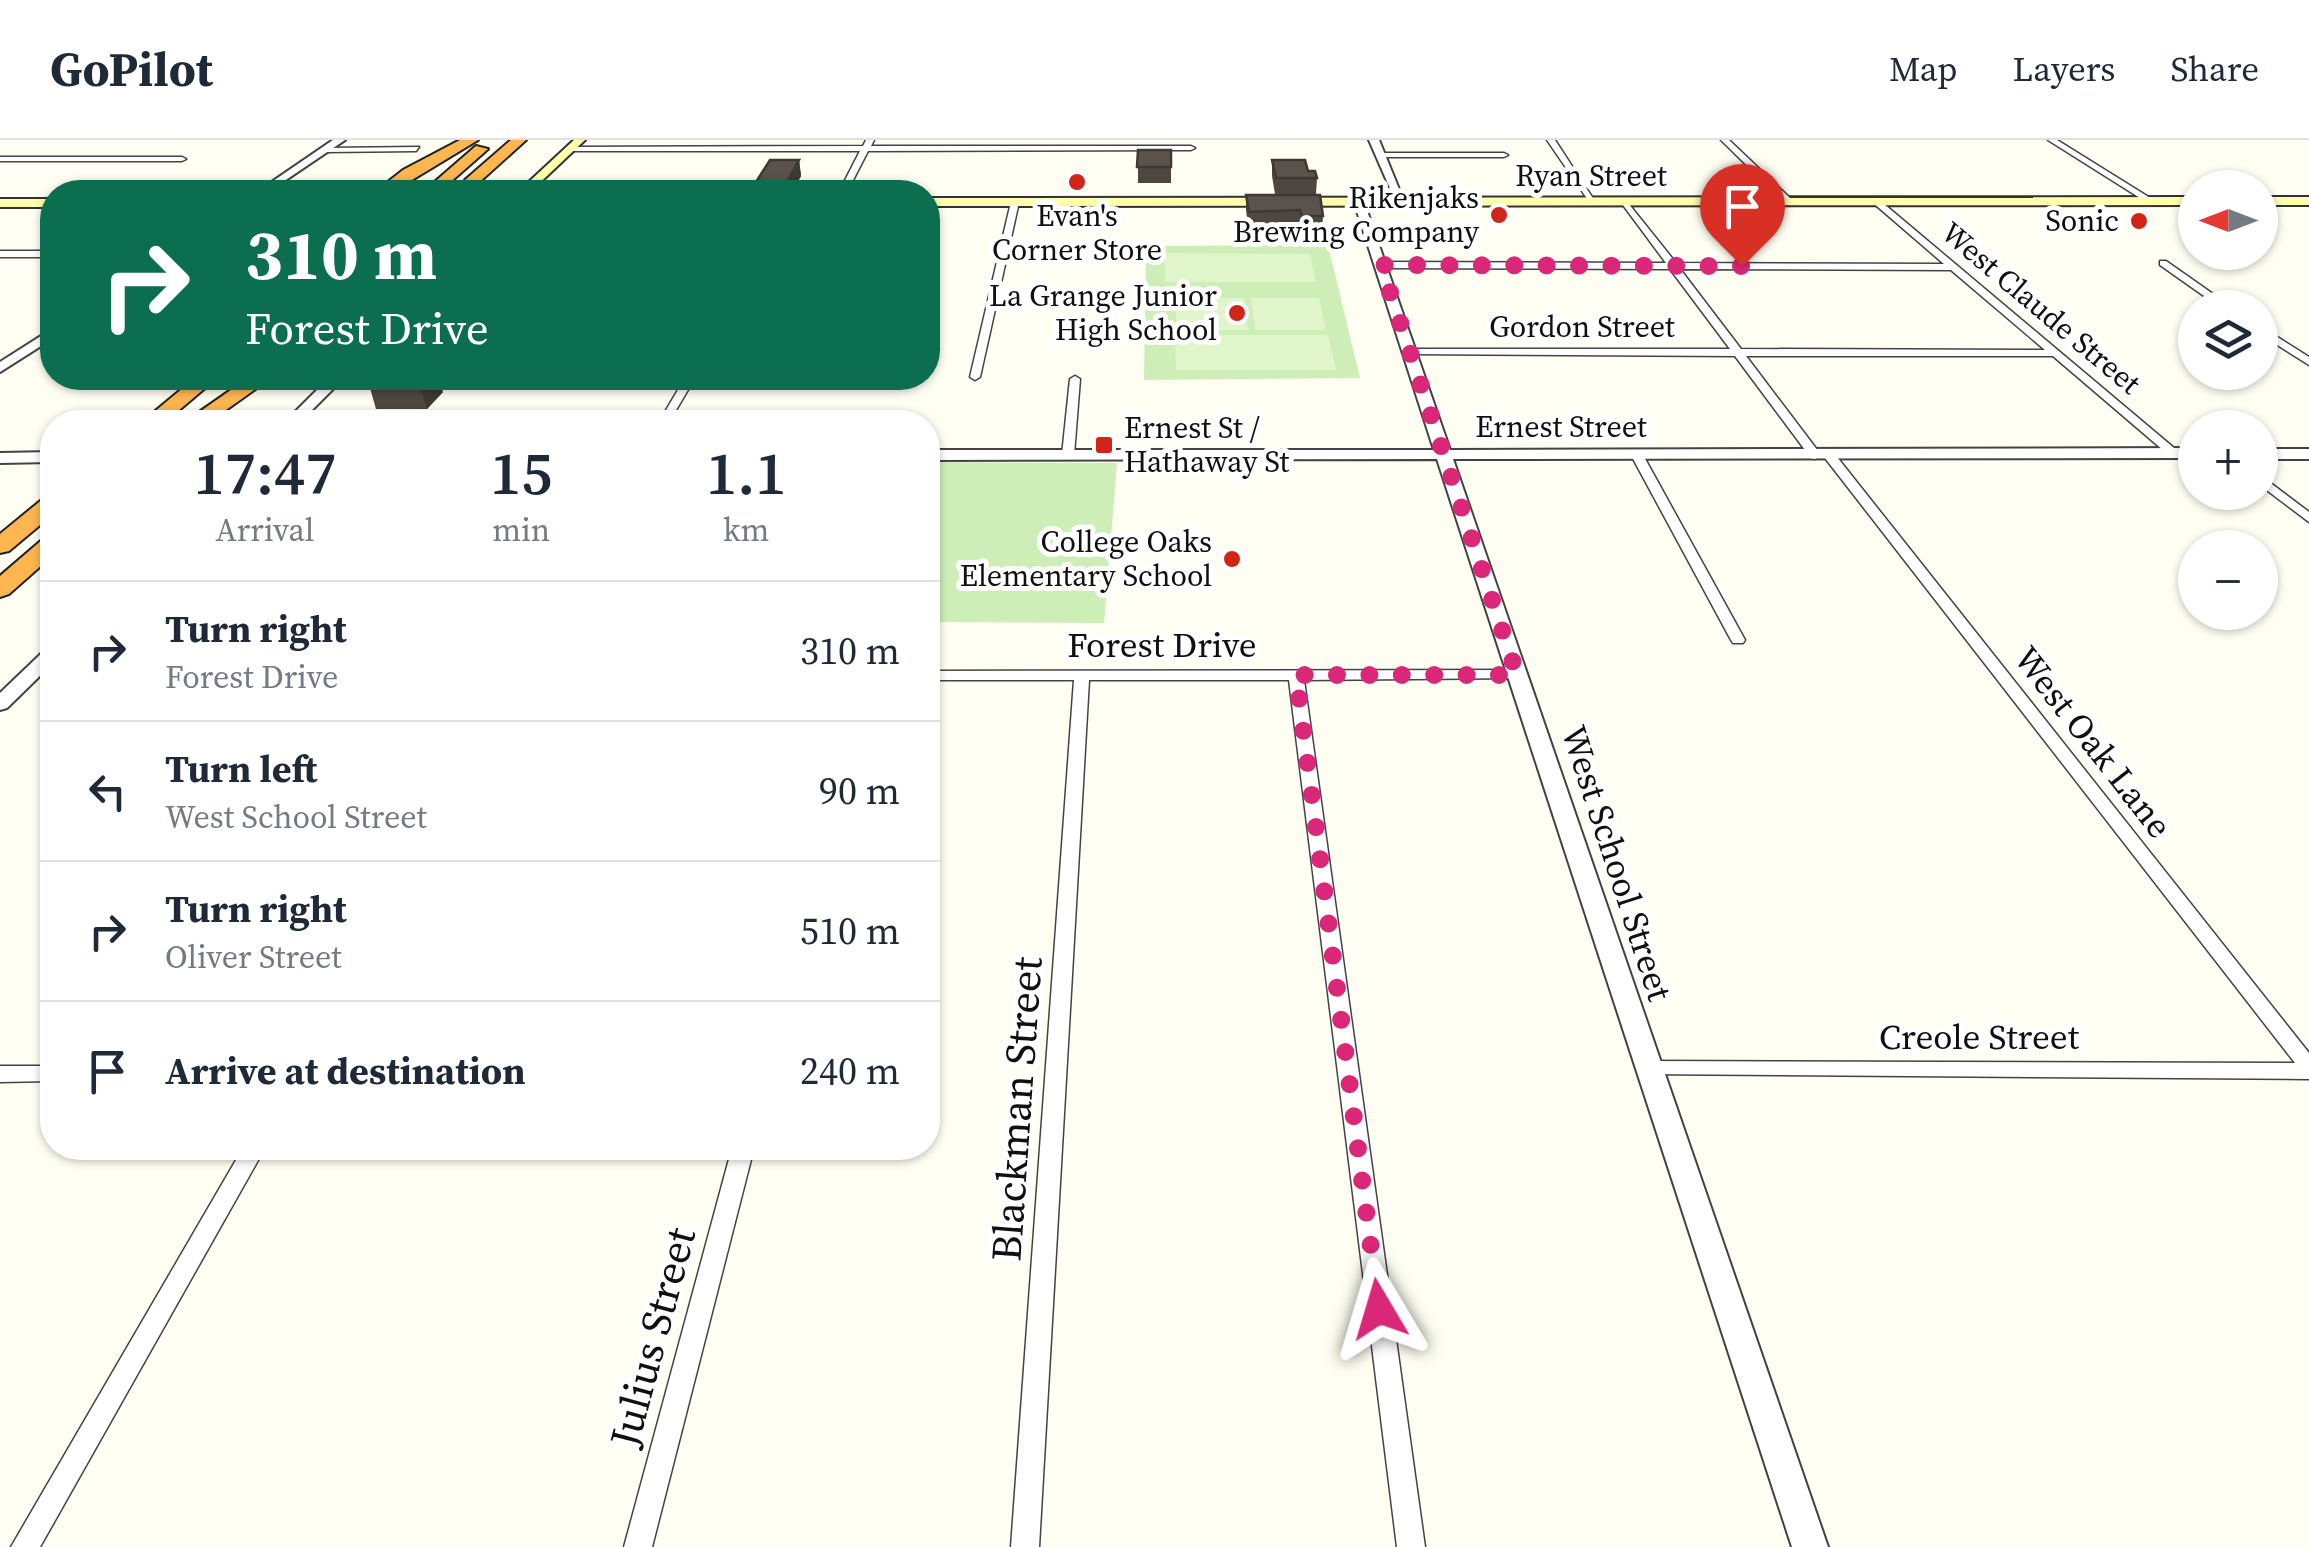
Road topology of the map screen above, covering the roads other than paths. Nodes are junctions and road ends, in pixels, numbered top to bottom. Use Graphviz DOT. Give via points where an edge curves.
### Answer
graph roads {
  1 [pos="340,140"];
  2 [pos="471,140"];
  3 [pos="492,140"];
  4 [pos="519,140"];
  5 [pos="1374,140"];
  6 [pos="1551,140"];
  7 [pos="1725,140"];
  8 [pos="2052,140"];
  9 [pos="575,144"];
  10 [pos="867,144"];
  11 [pos="1190,144"];
  12 [pos="416,149"];
  13 [pos="326,150"];
  14 [pos="1381,156"];
  15 [pos="1504,156"];
  16 [pos="0,159"];
  17 [pos="182,159"];
  18 [pos="1191,163"];
  19 [pos="280,180"];
  20 [pos="399,180"];
  21 [pos="444,180"];
  22 [pos="473,180"];
  23 [pos="541,180"];
  24 [pos="849,180"];
  25 [pos="1593,201"];
  26 [pos="1624,201"];
  27 [pos="1788,201"];
  28 [pos="1875,201"];
  29 [pos="2151,201"];
  30 [pos="2178,201"];
  31 [pos="2278,201"];
  32 [pos="2309,201"];
  33 [pos="940,202"];
  34 [pos="1015,202"];
  35 [pos="1359,202"];
  36 [pos="1401,202"];
  37 [pos="0,203"];
  38 [pos="40,203"];
  39 [pos="40,254"];
  40 [pos="1,255"];
  41 [pos="2163,263"];
  42 [pos="1381,265"];
  43 [pos="1671,266"];
  44 [pos="1954,267"];
  45 [pos="2202,290"];
  46 [pos="40,341"];
  47 [pos="2278,341"];
  48 [pos="1410,352"];
  49 [pos="1737,352"];
  50 [pos="2054,353"];
  51 [pos="2309,362"];
  52 [pos="0,368"];
  53 [pos="974,378"];
  54 [pos="1075,379"];
  55 [pos="191,390"];
  56 [pos="230,390"];
  57 [pos="243,390"];
  58 [pos="325,390"];
  59 [pos="167,410"];
  60 [pos="208,410"];
  61 [pos="213,410"];
  62 [pos="304,410"];
  63 [pos="2174,453"];
  64 [pos="2178,453"];
  65 [pos="1444,454"];
  66 [pos="1637,454"];
  67 [pos="2278,454"];
  68 [pos="2309,454"];
  69 [pos="940,455"];
  70 [pos="1068,455"];
  71 [pos="1822,455"];
  72 [pos="40,457"];
  73 [pos="0,458"];
  74 [pos="2278,493"];
  75 [pos="40,513"];
  76 [pos="2309,518"];
  77 [pos="0,546"];
  78 [pos="40,554"];
  79 [pos="0,589"];
  80 [pos="1738,640"];
  81 [pos="40,666"];
  82 [pos="940,674"];
  83 [pos="1082,675"];
  84 [pos="1296,675"];
  85 [pos="1517,675"];
  86 [pos="0,704"];
  87 [pos="1649,1069"];
  88 [pos="2309,1069"];
  89 [pos="0,1074"];
  90 [pos="40,1074"];
  91 [pos="247,1160"];
  92 [pos="740,1160"];
  93 [pos="25,1547"];
  94 [pos="638,1547"];
  95 [pos="1024,1547"];
  96 [pos="1410,1547"];
  97 [pos="1810,1547"];
  1 -- 13 [label="street"];
  2 -- 20 [label="highway"];
  3 -- 21 [label="highway"];
  4 -- 22 [label="highway"];
  5 -- 14 [label="street"];
  6 -- 25 [label="street"];
  7 -- 27 [label="street"];
  8 -- 29 [label="street"];
  9 -- 10 [label="street"];
  9 -- 23 [label="main road"];
  10 -- 11 [label="street"];
  10 -- 24 [label="street"];
  11 -- 18 [label="street"];
  12 -- 13 [label="street"];
  13 -- 19 [label="street"];
  14 -- 15 [label="street"];
  14 -- 36 [label="street"];
  16 -- 17 [label="street"];
  25 -- 26 [label="main road, Ryan Street"];
  25 -- 36 [label="main road, Ryan Street"];
  26 -- 27 [label="main road, Ryan Street"];
  26 -- 43 [label="street, West Oak Lane"];
  27 -- 28 [label="main road, Ryan Street"];
  28 -- 29 [label="main road, Ryan Street"];
  28 -- 44 [label="street, West Claude Street"];
  29 -- 30 [label="main road, Ryan Street"];
  31 -- 32 [label="main road"];
  33 -- 34 [label="main road, Ryan Street"];
  34 -- 35 [label="main road, Ryan Street"];
  34 -- 53 [label="street"];
  35 -- 36 [label="main road, Ryan Street"];
  35 -- 42 [label="street, West School Street"];
  37 -- 38 [label="main road"];
  39 -- 40 [label="street"];
  41 -- 45 [label="street"];
  42 -- 43 [label="street"];
  42 -- 48 [label="street, West School Street"];
  43 -- 44 [label="street"];
  43 -- 49 [label="street, West Oak Lane"];
  44 -- 50 [label="street, West Claude Street"];
  46 -- 52 [label="street"];
  47 -- 51 [label="street"];
  48 -- 49 [label="street, Gordon Street"];
  48 -- 65 [label="street, West School Street"];
  49 -- 50 [label="street, Gordon Street"];
  49 -- 71 [label="street, West Oak Lane"];
  50 -- 63 [label="street, West Claude Street"];
  54 -- 70 [label="street"];
  55 -- 59 [label="highway"];
  56 -- 60 [label="highway"];
  57 -- 61 [label="highway"];
  58 -- 62 [label="street"];
  63 -- 64 [label="street, Ernest Street"];
  63 -- 71 [label="street, Ernest Street"];
  65 -- 66 [label="street, Ernest Street"];
  65 -- 70 [label="street, Ernest Street"];
  65 -- 85 [label="street, West School Street"];
  66 -- 71 [label="street, Ernest Street"];
  66 -- 80 [label="street"];
  67 -- 68 [label="street"];
  69 -- 70 [label="street, Ernest Street"];
  71 -- 88 [label="street, West Oak Lane"];
  72 -- 73 [label="street"];
  74 -- 76 [label="street"];
  75 -- 77 [label="highway"];
  78 -- 79 [label="highway"];
  81 -- 86 [label="street"];
  82 -- 83 [label="street, Forest Drive"];
  83 -- 84 [label="street, Forest Drive"];
  83 -- 95 [label="street, Blackman Street"];
  84 -- 85 [label="street, Forest Drive"];
  84 -- 96 [label="street"];
  85 -- 87 [label="street, West School Street"];
  87 -- 88 [label="street, Creole Street"];
  87 -- 97 [label="street, West School Street"];
  89 -- 90 [label="street"];
  91 -- 93 [label="street"];
  92 -- 94 [label="street, Julius Street"];
}
